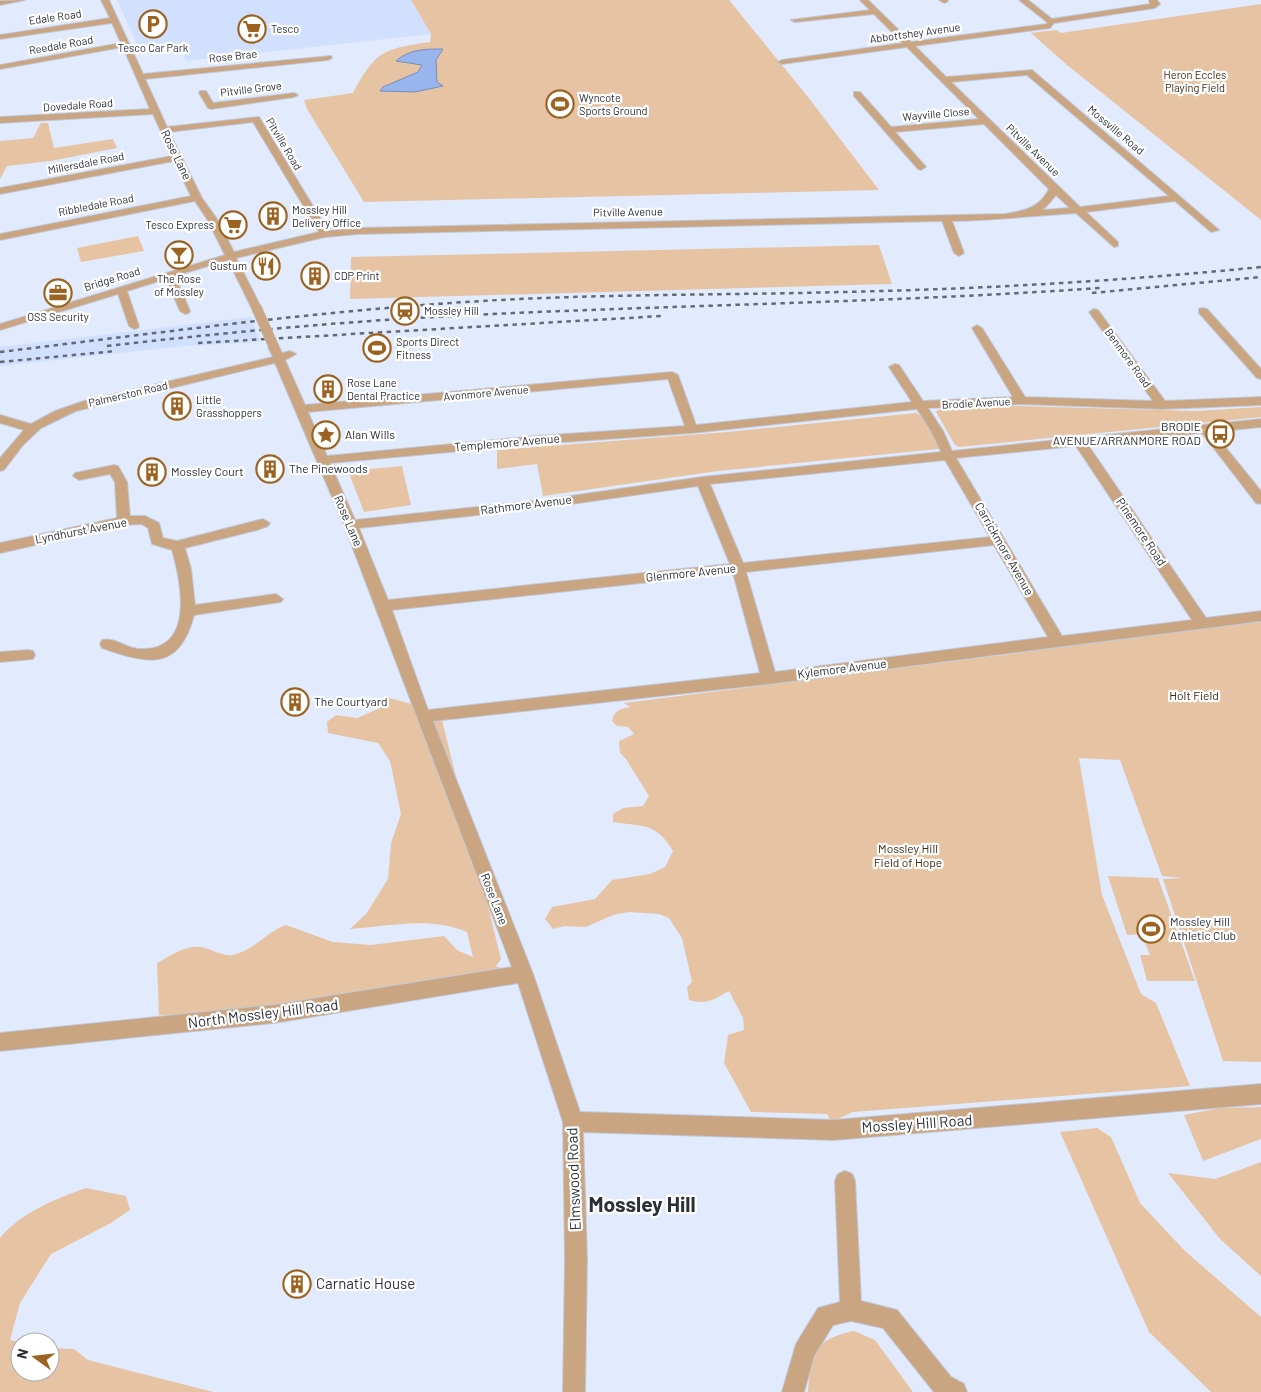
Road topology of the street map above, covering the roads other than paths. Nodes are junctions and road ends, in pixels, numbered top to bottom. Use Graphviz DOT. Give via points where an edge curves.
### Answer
graph roads {
  1 [pos="21,0"];
  2 [pos="105,0"];
  3 [pos="864,0"];
  4 [pos="1022,0"];
  5 [pos="1153,0"];
  6 [pos="0,3"];
  7 [pos="874,12"];
  8 [pos="114,20"];
  9 [pos="795,20"];
  10 [pos="1050,23"];
  11 [pos="0,37"];
  12 [pos="126,44"];
  13 [pos="909,45"];
  14 [pos="328,58"];
  15 [pos="782,62"];
  16 [pos="0,67"];
  17 [pos="141,77"];
  18 [pos="944,80"];
  19 [pos="203,93"];
  20 [pos="857,94"];
  21 [pos="294,95"];
  22 [pos="253,101"];
  23 [pos="157,111"];
  24 [pos="256,119"];
  25 [pos="0,120"];
  26 [pos="985,121"];
  27 [pos="164,130"];
  28 [pos="890,130"];
  29 [pos="177,158"];
  30 [pos="921,167"];
  31 [pos="1054,189"];
  32 [pos="0,191"];
  33 [pos="198,198"];
  34 [pos="1177,198"];
  35 [pos="1078,210"];
  36 [pos="1029,214"];
  37 [pos="946,219"];
  38 [pos="1214,230"];
  39 [pos="325,234"];
  40 [pos="0,237"];
  41 [pos="1114,244"];
  42 [pos="958,253"];
  43 [pos="231,256"];
  44 [pos="170,274"];
  45 [pos="120,289"];
  46 [pos="185,311"];
  47 [pos="1203,311"];
  48 [pos="1094,312"];
  49 [pos="134,326"];
  50 [pos="0,327"];
  51 [pos="977,328"];
  52 [pos="290,354"];
  53 [pos="278,359"];
  54 [pos="895,367"];
  55 [pos="1261,376"];
  56 [pos="1021,400"];
  57 [pos="1261,402"];
  58 [pos="921,405"];
  59 [pos="1162,405"];
  60 [pos="299,409"];
  61 [pos="0,419"];
  62 [pos="1261,423"];
  63 [pos="32,428"];
  64 [pos="1204,428"];
  65 [pos="692,429"];
  66 [pos="1079,442"];
  67 [pos="948,455"];
  68 [pos="322,460"];
  69 [pos="0,467"];
  70 [pos="79,476"];
  71 [pos="702,481"];
  72 [pos="1261,500"];
  73 [pos="124,521"];
  74 [pos="351,525"];
  75 [pos="257,529"];
  76 [pos="1000,540"];
  77 [pos="178,546"];
  78 [pos="0,548"];
  79 [pos="738,568"];
  80 [pos="276,599"];
  81 [pos="383,606"];
  82 [pos="188,610"];
  83 [pos="1261,616"];
  84 [pos="1202,623"];
  85 [pos="1059,643"];
  86 [pos="106,644"];
  87 [pos="28,655"];
  88 [pos="0,657"];
  89 [pos="769,678"];
  90 [pos="423,716"];
  91 [pos="524,974"];
  92 [pos="0,1042"];
  93 [pos="1261,1094"];
  94 [pos="572,1122"];
  95 [pos="845,1181"];
  96 [pos="851,1310"];
  97 [pos="574,1392"];
  98 [pos="793,1392"];
  99 [pos="956,1392"];
  1 -- 6 [label="street"];
  2 -- 8 [label="street, Rose Lane"];
  3 -- 7 [label="street, Pitville Avenue"];
  4 -- 10 [label="street"];
  5 -- 10 [label="street, Abbottshey Avenue" via="1156,4 1152,6"];
  7 -- 9 [label="street"];
  7 -- 13 [label="street, Pitville Avenue"];
  8 -- 11 [label="street, Edale Road"];
  8 -- 12 [label="street, Rose Lane"];
  10 -- 13 [label="street, Abbottshey Avenue"];
  12 -- 16 [label="street, Reedale Road"];
  12 -- 17 [label="street, Rose Lane"];
  13 -- 15 [label="street, Abbottshey Avenue"];
  13 -- 18 [label="street, Pitville Avenue"];
  14 -- 17 [label="street, Rose Brae"];
  17 -- 23 [label="street, Rose Lane"];
  18 -- 26 [label="street, Pitville Avenue"];
  18 -- 34 [label="street, Mossville Road" via="1029,72"];
  19 -- 22 [label="street, Pitville Grove" via="211,106"];
  20 -- 28 [label="street, Wayville Close"];
  21 -- 22 [label="street, Pitville Grove"];
  22 -- 24 [label="street"];
  23 -- 25 [label="street, Dovedale Road"];
  23 -- 27 [label="street, Rose Lane"];
  24 -- 27 [label="street, Pitville Road"];
  24 -- 39 [label="street, Pitville Road"];
  26 -- 28 [label="street, Wayville Close"];
  26 -- 31 [label="street, Pitville Avenue"];
  27 -- 29 [label="street, Rose Lane"];
  28 -- 30 [label="street, Wayville Close"];
  29 -- 32 [label="street, Millersdale Road"];
  29 -- 33 [label="street, Rose Lane"];
  31 -- 35 [label="street, Pitville Avenue"];
  31 -- 36 [label="street, Pitville Avenue" via="1044,205"];
  33 -- 40 [label="street, Ribbledale Road"];
  33 -- 43 [label="street, Rose Lane"];
  34 -- 35 [label="street"];
  34 -- 38 [label="street, Mossville Road"];
  35 -- 36 [label="street, Pitville Avenue"];
  35 -- 41 [label="street"];
  36 -- 37 [label="street, Pitville Avenue"];
  37 -- 39 [label="street, Pitville Avenue"];
  37 -- 42 [label="street"];
  39 -- 43 [label="street, Pitville Avenue"];
  43 -- 44 [label="street, Bridge Road"];
  43 -- 53 [label="street, Rose Lane, bridge"];
  44 -- 45 [label="street, Bridge Road"];
  44 -- 46 [label="street"];
  45 -- 49 [label="street"];
  45 -- 50 [label="street, Bridge Road"];
  47 -- 55 [label="street"];
  48 -- 59 [label="street, Benmore Road"];
  51 -- 56 [label="street"];
  52 -- 53 [label="street, Palmerston Road"];
  53 -- 60 [label="street, Rose Lane"];
  53 -- 63 [label="street, Palmerston Road" via="88,403 59,412"];
  54 -- 58 [label="street, Carrickmore Avenue"];
  56 -- 58 [label="street, Brodie Avenue"];
  56 -- 59 [label="street, Brodie Avenue"];
  57 -- 59 [label="street, Brodie Avenue"];
  58 -- 65 [label="street, Brodie Avenue"];
  58 -- 67 [label="street, Carrickmore Avenue"];
  60 -- 65 [label="street, Avonmore Avenue" via="672,375"];
  60 -- 68 [label="street, Rose Lane"];
  61 -- 63 [label="street"];
  62 -- 64 [label="street"];
  63 -- 69 [label="street, Palmerston Road"];
  64 -- 66 [label="street"];
  64 -- 72 [label="street"];
  65 -- 68 [label="street, Templemore Avenue"];
  66 -- 67 [label="street"];
  66 -- 84 [label="street, Pinemore Road"];
  67 -- 71 [label="street"];
  67 -- 76 [label="street, Carrickmore Avenue"];
  68 -- 74 [label="street, Rose Lane"];
  70 -- 73 [label="street" via="114,469 121,482"];
  71 -- 74 [label="street, Rathmore Avenue" via="551,503"];
  71 -- 79 [label="street"];
  73 -- 77 [label="street, Lyndhurst Avenue" via="145,520 154,526 157,540"];
  73 -- 78 [label="street, Lyndhurst Avenue"];
  74 -- 81 [label="street, Rose Lane"];
  75 -- 77 [label="street" via="219,533"];
  76 -- 79 [label="street, Glenmore Avenue"];
  76 -- 85 [label="street, Carrickmore Avenue"];
  77 -- 82 [label="street" via="185,567"];
  79 -- 81 [label="street, Glenmore Avenue"];
  79 -- 89 [label="street"];
  80 -- 82 [label="street"];
  81 -- 90 [label="street, Rose Lane"];
  82 -- 86 [label="street" via="180,640 160,655 141,656"];
  83 -- 84 [label="street, Kylemore Avenue"];
  84 -- 85 [label="street, Kylemore Avenue"];
  85 -- 89 [label="street, Kylemore Avenue"];
  87 -- 88 [label="street"];
  89 -- 90 [label="street, Kylemore Avenue"];
  90 -- 91 [label="street, Rose Lane"];
  91 -- 92 [label="street, North Mossley Hill Road" via="274,1014"];
  91 -- 94 [label="street, Elmswood Road"];
  93 -- 94 [label="street, Mossley Hill Road" via="834,1130"];
  94 -- 97 [label="street, Elmswood Road" via="576,1259"];
  95 -- 96 [label="street"];
  96 -- 98 [label="street" via="826,1316 804,1352"];
  96 -- 99 [label="street" via="889,1318 943,1385"];
}
